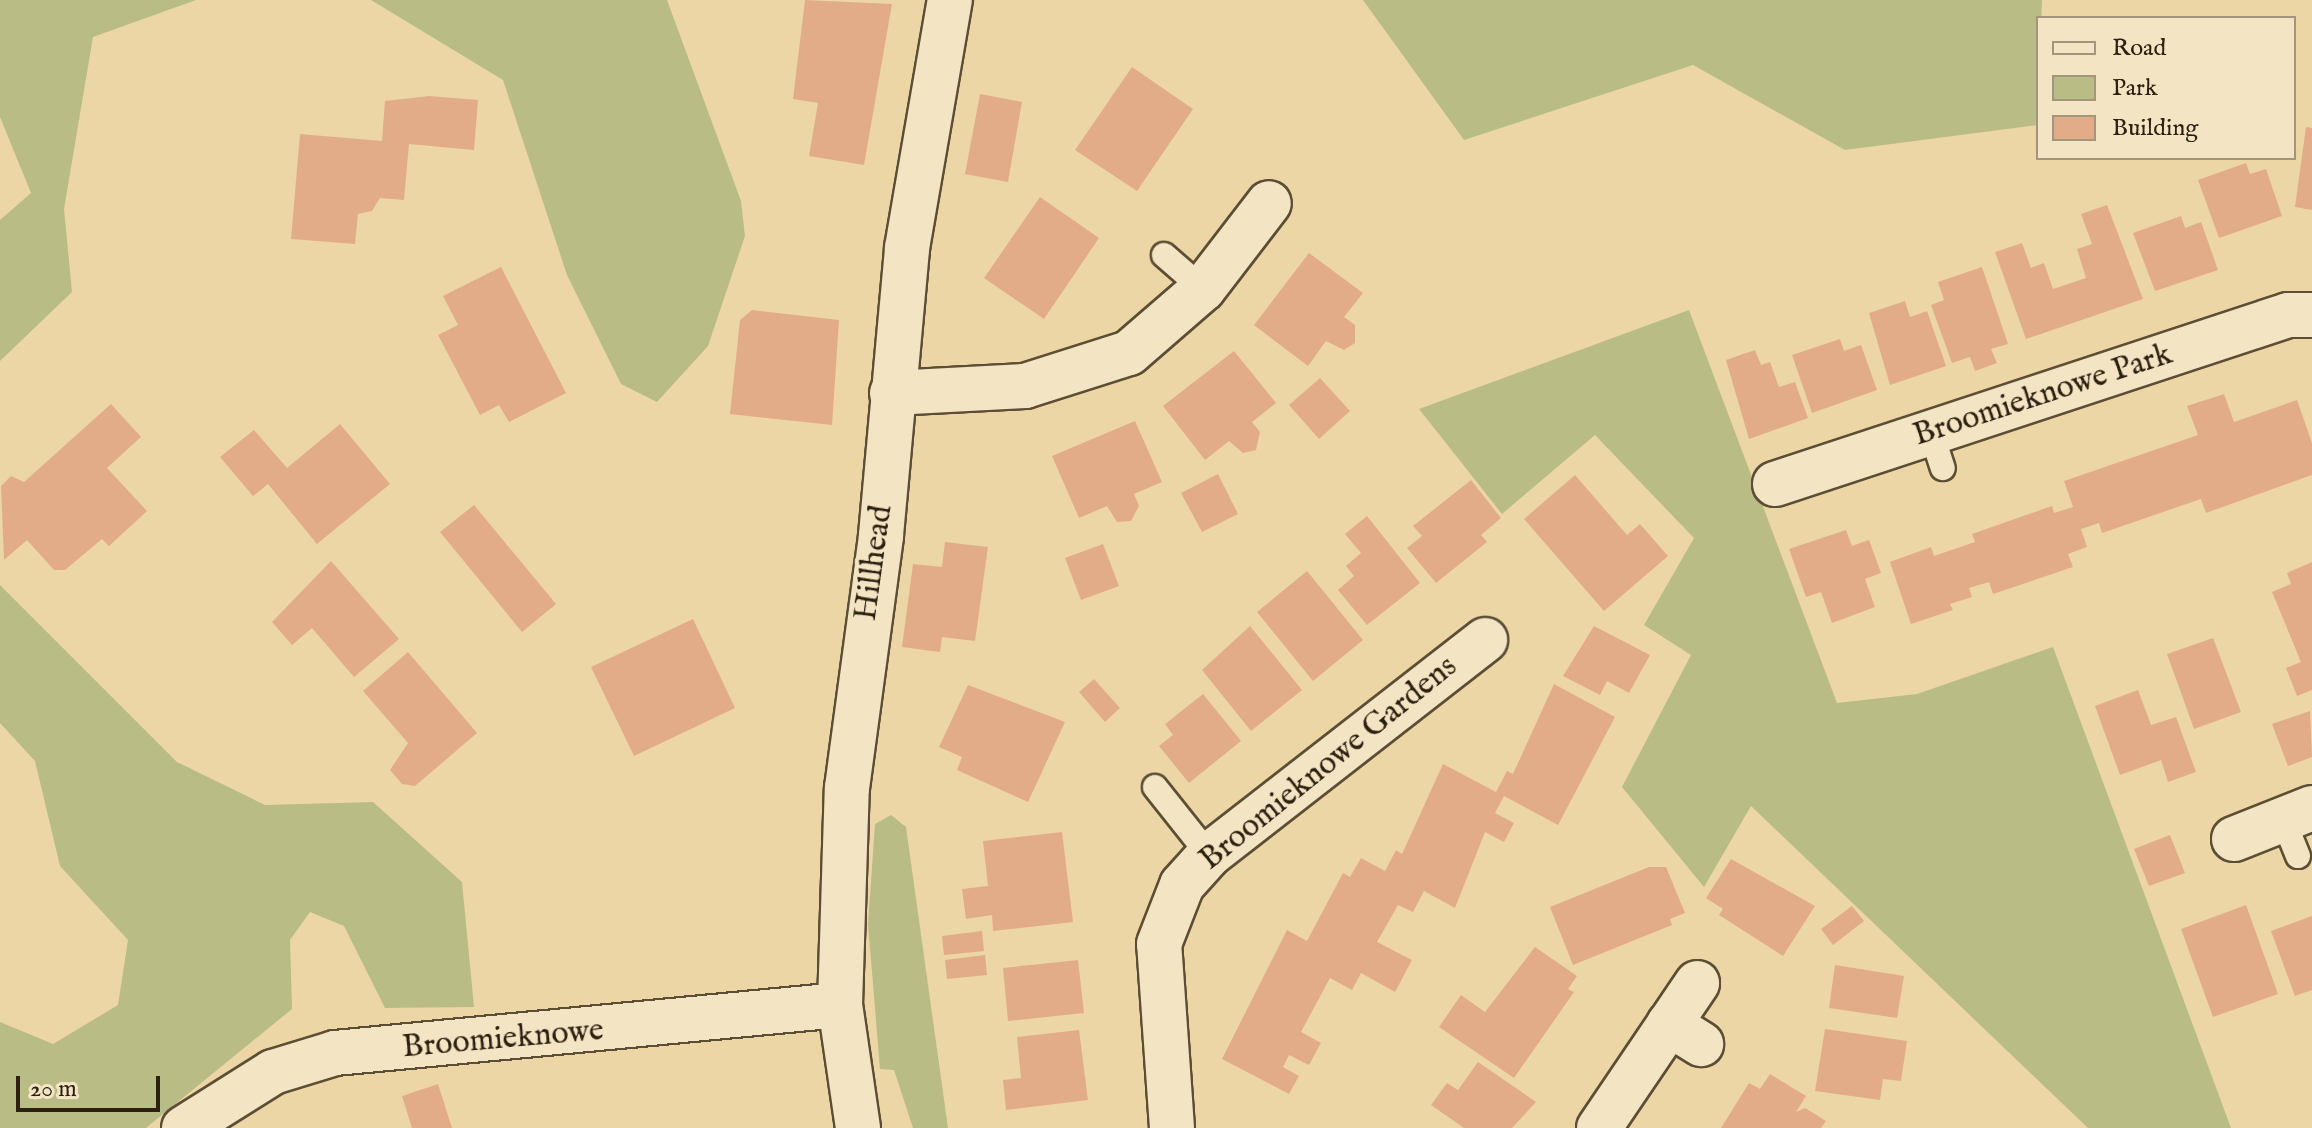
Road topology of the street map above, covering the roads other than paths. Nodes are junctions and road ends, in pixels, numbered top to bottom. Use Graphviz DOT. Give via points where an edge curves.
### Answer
graph roads {
  1 [pos="950,0"];
  2 [pos="1269,203"];
  3 [pos="1164,255"];
  4 [pos="1203,289"];
  5 [pos="2312,315"];
  6 [pos="892,393"];
  7 [pos="1775,484"];
  8 [pos="1485,640"];
  9 [pos="1155,787"];
  10 [pos="2298,827"];
  11 [pos="2234,839"];
  12 [pos="1209,855"];
  13 [pos="1697,983"];
  14 [pos="840,1005"];
  15 [pos="184,1128"];
  16 [pos="858,1128"];
  17 [pos="1172,1128"];
  18 [pos="1599,1128"];
  1 -- 6 [label="street, Hillhead" via="907,248"];
  2 -- 4 [label="street"];
  3 -- 4 [label="lane"];
  4 -- 6 [label="street" via="1129,353 1072,376 933,396"];
  5 -- 7 [label="street, Broomieknowe Park" via="2288,315 1937,450"];
  6 -- 14 [label="street, Hillhead" via="847,788"];
  8 -- 12 [label="street, Broomieknowe Gardens"];
  9 -- 12 [label="lane"];
  10 -- 11 [label="street"];
  12 -- 17 [label="street, Broomieknowe Gardens" via="1182,885 1159,944"];
  13 -- 18 [label="street" via="1685,1034"];
  14 -- 15 [label="street, Broomieknowe" via="335,1053 273,1072"];
  14 -- 16 [label="street, Hillhead"];
}
